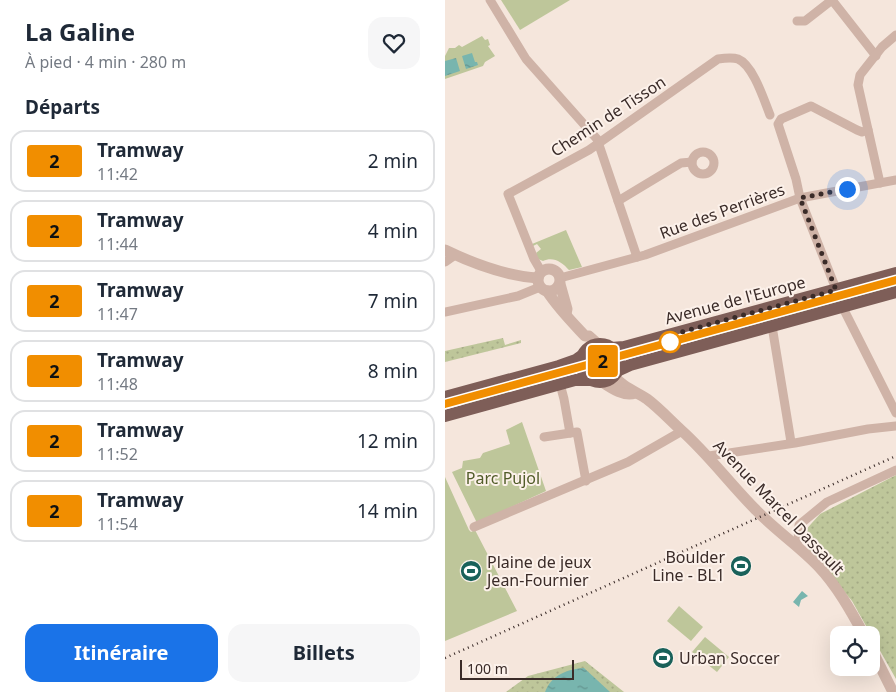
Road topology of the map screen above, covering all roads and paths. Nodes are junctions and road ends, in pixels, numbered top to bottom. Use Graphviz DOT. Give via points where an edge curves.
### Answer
graph roads {
  1 [pos="490,0"];
  2 [pos="832,0"];
  3 [pos="797,20"];
  4 [pos="896,34"];
  5 [pos="876,56"];
  6 [pos="771,115"];
  7 [pos="868,130"];
  8 [pos="599,143"];
  9 [pos="693,162"];
  10 [pos="896,180"];
  11 [pos="881,183"];
  12 [pos="800,198"];
  13 [pos="618,201"];
  14 [pos="450,252"];
  15 [pos="637,257"];
  16 [pos="445,262"];
  17 [pos="896,273"];
  18 [pos="560,281"];
  19 [pos="542,282"];
  20 [pos="836,290"];
  21 [pos="896,292"];
  22 [pos="842,306"];
  23 [pos="445,312"];
  24 [pos="566,314"];
  25 [pos="772,326"];
  26 [pos="585,336"];
  27 [pos="598,344"];
  28 [pos="611,348"];
  29 [pos="584,353"];
  30 [pos="616,373"];
  31 [pos="596,381"];
  32 [pos="560,384"];
  33 [pos="635,393"];
  34 [pos="445,397"];
  35 [pos="896,413"];
  36 [pos="445,416"];
  37 [pos="896,426"];
  38 [pos="682,431"];
  39 [pos="570,433"];
  40 [pos="544,437"];
  41 [pos="791,442"];
  42 [pos="709,456"];
  43 [pos="896,470"];
  44 [pos="586,481"];
  45 [pos="474,527"];
  46 [pos="795,545"];
  47 [pos="859,626"];
  48 [pos="880,666"];
  49 [pos="893,692"];
  1 -- 8 [label="street" via="526,59"];
  2 -- 3 [label="street" via="805,21"];
  2 -- 5 [label="street"];
  4 -- 5 [label="street"];
  5 -- 7 [label="street" via="859,75 859,94"];
  6 -- 8 [label="street, Chemin de Tisson" via="747,65 727,57 718,59"];
  7 -- 11 [label="street"];
  7 -- 12 [label="street" via="857,130 811,106 779,120"];
  8 -- 13 [label="street"];
  8 -- 19 [label="street, Chemin de Tisson" via="508,194"];
  9 -- 13 [label="street" via="681,163"];
  10 -- 11 [label="street, Rue des Perrières"];
  11 -- 12 [label="street, Rue des Perrières"];
  12 -- 15 [label="street, Rue des Perrières"];
  12 -- 20 [label="street"];
  13 -- 15 [label="street"];
  14 -- 16 [label="street"];
  14 -- 19 [label="street" via="491,269"];
  15 -- 18 [label="street, Rue des Perrières"];
  17 -- 20 [label="main road, Avenue de l'Europe"];
  18 -- 19 [label="street" via="555,289"];
  18 -- 19 [label="street" via="555,269 548,268"];
  18 -- 24 [label="street"];
  19 -- 23 [label="street" via="518,296"];
  19 -- 24 [label="street" via="560,311"];
  20 -- 28 [label="main road, Avenue de l'Europe"];
  21 -- 22 [label="main road"];
  22 -- 25 [label="main road"];
  22 -- 35 [label="street"];
  24 -- 26 [label="street"];
  25 -- 30 [label="main road" via="635,364"];
  25 -- 41 [label="street"];
  26 -- 27 [label="street"];
  26 -- 29 [label="street"];
  27 -- 28 [label="main road"];
  27 -- 29 [label="main road"];
  28 -- 30 [label="main road" via="619,360"];
  29 -- 31 [label="main road" via="582,370"];
  29 -- 34 [label="main road" via="576,360 559,366"];
  30 -- 31 [label="main road" via="609,380"];
  30 -- 33 [label="street, Avenue Marcel Dassault" via="618,381"];
  31 -- 32 [label="main road" via="579,379"];
  31 -- 33 [label="street, Avenue Marcel Dassault" via="619,392"];
  32 -- 36 [label="main road"];
  32 -- 39 [label="street"];
  33 -- 38 [label="street, Avenue Marcel Dassault" via="647,399"];
  37 -- 41 [label="street"];
  38 -- 42 [label="street, Avenue Marcel Dassault"];
  38 -- 44 [label="street" via="628,462"];
  39 -- 40 [label="street"];
  39 -- 44 [label="street" via="577,432"];
  41 -- 42 [label="street"];
  42 -- 46 [label="street, Avenue Marcel Dassault" via="754,508"];
  43 -- 46 [label="street" via="827,502 799,526"];
  44 -- 45 [label="street"];
  46 -- 47 [label="street, Avenue Marcel Dassault" via="835,587"];
  48 -- 49 [label="street"];
}
